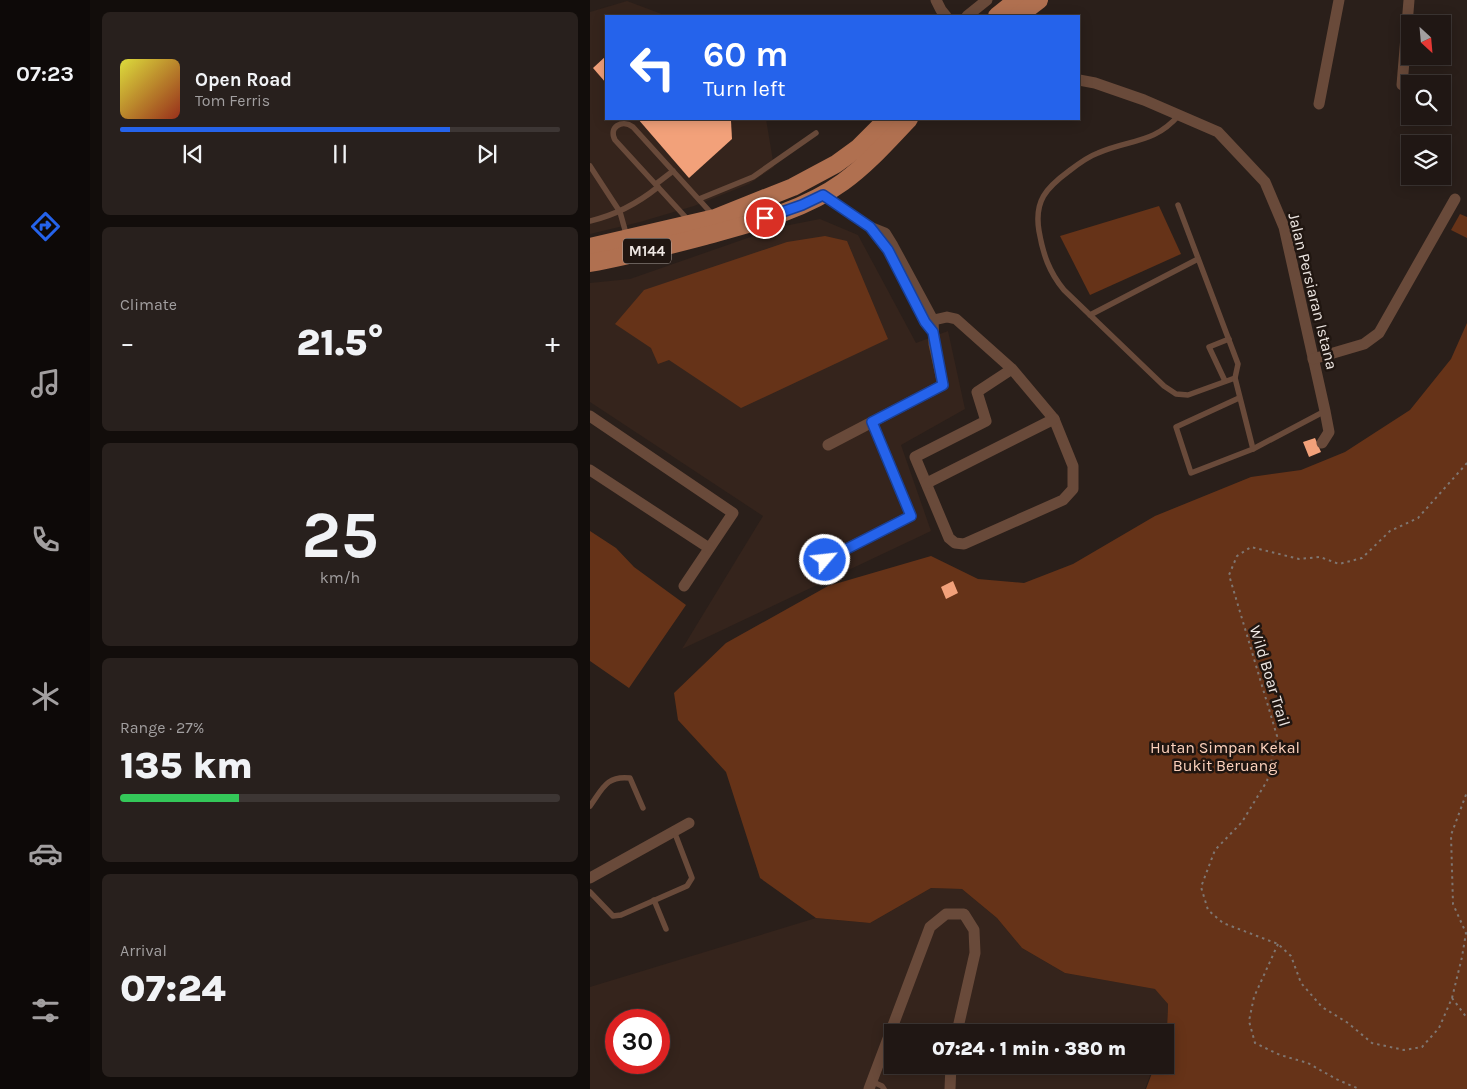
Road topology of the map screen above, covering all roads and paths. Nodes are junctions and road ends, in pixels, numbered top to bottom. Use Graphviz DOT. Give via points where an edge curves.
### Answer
graph roads {
  1 [pos="936,0"];
  2 [pos="987,0"];
  3 [pos="1017,0"];
  4 [pos="1038,0"];
  5 [pos="1339,0"];
  6 [pos="1409,0"];
  7 [pos="945,15"];
  8 [pos="968,15"];
  9 [pos="998,15"];
  10 [pos="1019,15"];
  11 [pos="1403,75"];
  12 [pos="1080,80"];
  13 [pos="1319,104"];
  14 [pos="1179,115"];
  15 [pos="908,120"];
  16 [pos="882,124"];
  17 [pos="816,133"];
  18 [pos="590,166"];
  19 [pos="673,170"];
  20 [pos="657,186"];
  21 [pos="823,195"];
  22 [pos="699,199"];
  23 [pos="1455,199"];
  24 [pos="1178,205"];
  25 [pos="745,207"];
  26 [pos="620,212"];
  27 [pos="716,218"];
  28 [pos="590,221"];
  29 [pos="697,230"];
  30 [pos="590,247"];
  31 [pos="630,247"];
  32 [pos="1198,260"];
  33 [pos="590,264"];
  34 [pos="1090,315"];
  35 [pos="929,321"];
  36 [pos="1229,339"];
  37 [pos="1313,359"];
  38 [pos="1012,368"];
  39 [pos="1235,378"];
  40 [pos="1225,381"];
  41 [pos="1238,398"];
  42 [pos="1325,411"];
  43 [pos="590,416"];
  44 [pos="1054,419"];
  45 [pos="872,422"];
  46 [pos="1322,443"];
  47 [pos="828,445"];
  48 [pos="1253,449"];
  49 [pos="1467,463"];
  50 [pos="590,470"];
  51 [pos="927,483"];
  52 [pos="709,548"];
  53 [pos="825,560"];
  54 [pos="684,586"];
  55 [pos="1467,792"];
  56 [pos="590,806"];
  57 [pos="643,808"];
  58 [pos="689,823"];
  59 [pos="674,831"];
  60 [pos="590,878"];
  61 [pos="590,892"];
  62 [pos="654,900"];
  63 [pos="666,929"];
  64 [pos="1278,944"];
  65 [pos="1452,998"];
  66 [pos="1467,1018"];
  67 [pos="894,1024"];
  68 [pos="960,1024"];
  69 [pos="884,1051"];
  70 [pos="951,1074"];
  71 [pos="871,1086"];
  72 [pos="884,1089"];
  73 [pos="950,1089"];
  74 [pos="1359,1089"];
  1 -- 7 [label="street"];
  2 -- 8 [label="street"];
  3 -- 9 [label="main road"];
  4 -- 10 [label="main road"];
  5 -- 13 [label="street"];
  6 -- 11 [label="street"];
  12 -- 14 [label="street, Jalan Persiaran Istana" via="1144,100"];
  14 -- 34 [label="lane" via="1162,132 1150,138 1087,158 1047,189 1040,201 1037,213 1042,252 1055,279"];
  14 -- 37 [label="street, Jalan Persiaran Istana" via="1218,132 1265,182 1284,227"];
  15 -- 21 [label="main road, M144" via="870,160"];
  16 -- 21 [label="main road" via="861,152 823,186"];
  16 -- 25 [label="main road, M144" via="836,164"];
  17 -- 22 [label="lane" via="753,177"];
  18 -- 26 [label="lane"];
  19 -- 20 [label="lane"];
  19 -- 20 [label="lane" via="633,127 624,123 614,128 615,140"];
  19 -- 22 [label="lane"];
  20 -- 26 [label="lane"];
  20 -- 29 [label="lane"];
  21 -- 25 [label="main road" via="807,190 780,202"];
  21 -- 29 [label="main road, M144" via="765,218"];
  21 -- 35 [label="street" via="870,227 888,250"];
  22 -- 27 [label="lane"];
  23 -- 37 [label="street" via="1380,333 1364,344"];
  24 -- 32 [label="lane"];
  25 -- 27 [label="main road, M144"];
  26 -- 28 [label="lane"];
  26 -- 31 [label="lane"];
  27 -- 29 [label="main road, M144"];
  29 -- 31 [label="main road, M144"];
  30 -- 31 [label="main road, M144"];
  31 -- 33 [label="main road, M144"];
  32 -- 34 [label="lane"];
  32 -- 36 [label="lane"];
  34 -- 40 [label="lane" via="1176,394 1188,394"];
  35 -- 38 [label="street" via="947,317 956,319"];
  35 -- 45 [label="street" via="943,385"];
  36 -- 39 [label="lane" via="1238,364"];
  36 -- 40 [label="lane" via="1209,348"];
  37 -- 42 [label="street, Jalan Persiaran Istana"];
  38 -- 44 [label="street"];
  38 -- 51 [label="street" via="977,392 986,421 915,457"];
  39 -- 40 [label="lane"];
  39 -- 41 [label="lane"];
  41 -- 48 [label="lane"];
  41 -- 48 [label="lane" via="1176,427 1191,474"];
  42 -- 46 [label="street, Jalan Persiaran Istana" via="1329,432"];
  42 -- 48 [label="lane"];
  43 -- 52 [label="street" via="733,513"];
  44 -- 51 [label="street"];
  44 -- 51 [label="street" via="1073,466 1073,489 1063,500 964,544 955,543 949,538"];
  45 -- 47 [label="street"];
  45 -- 53 [label="street" via="911,516"];
  49 -- 64 [label="path, Wild Boar Trail" via="1418,518 1390,531 1362,558 1339,564 1320,557 1299,560 1251,547 1237,556 1229,575 1277,736 1266,781 1242,822 1215,850 1201,887 1208,910 1223,923"];
  50 -- 52 [label="street"];
  52 -- 54 [label="street"];
  55 -- 65 [label="path, Wild Boar Trail" via="1451,835 1453,904 1466,933"];
  56 -- 57 [label="lane" via="603,786 616,778 627,777"];
  58 -- 59 [label="street"];
  59 -- 60 [label="street"];
  59 -- 62 [label="lane" via="692,878 687,886"];
  61 -- 62 [label="lane" via="613,916"];
  62 -- 63 [label="lane"];
  64 -- 65 [label="path, Wild Boar Trail" via="1291,956 1301,983 1322,1007 1348,1023 1372,1044 1404,1050 1422,1047 1439,1028"];
  64 -- 74 [label="path" via="1254,997 1249,1021 1255,1043 1308,1063"];
  65 -- 66 [label="path"];
  67 -- 68 [label="street" via="930,927 946,914 964,914 974,930 975,953"];
  69 -- 71 [label="street"];
  70 -- 73 [label="street"];
  71 -- 72 [label="lane"];
}
